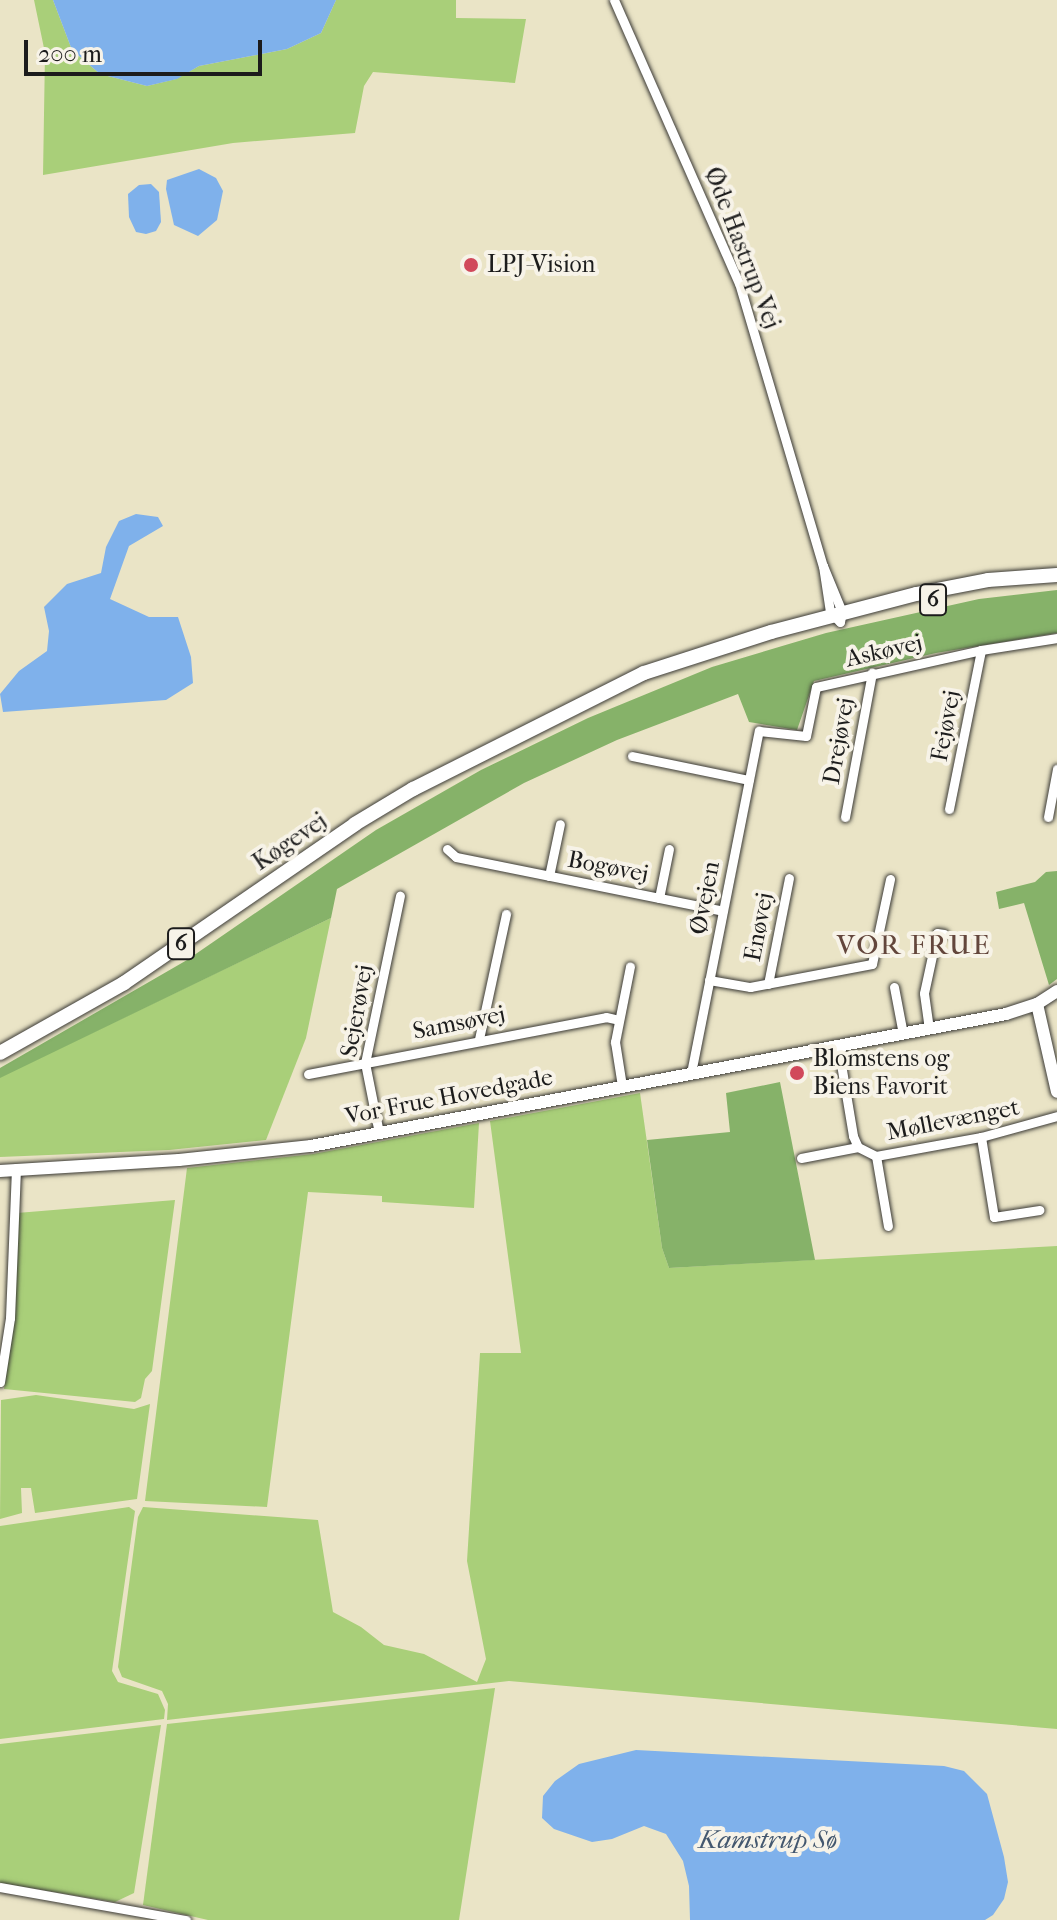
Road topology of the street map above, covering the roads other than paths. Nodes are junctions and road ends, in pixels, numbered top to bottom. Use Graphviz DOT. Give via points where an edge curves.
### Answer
graph roads {
  1 [pos="614,0"];
  2 [pos="1057,575"];
  3 [pos="838,616"];
  4 [pos="1057,638"];
  5 [pos="981,650"];
  6 [pos="872,673"];
  7 [pos="759,731"];
  8 [pos="632,756"];
  9 [pos="1057,769"];
  10 [pos="749,780"];
  11 [pos="949,809"];
  12 [pos="845,817"];
  13 [pos="1048,817"];
  14 [pos="560,824"];
  15 [pos="447,849"];
  16 [pos="669,849"];
  17 [pos="549,876"];
  18 [pos="789,878"];
  19 [pos="890,879"];
  20 [pos="400,896"];
  21 [pos="659,898"];
  22 [pos="723,911"];
  23 [pos="506,914"];
  24 [pos="944,934"];
  25 [pos="630,966"];
  26 [pos="709,980"];
  27 [pos="768,984"];
  28 [pos="894,987"];
  29 [pos="1057,991"];
  30 [pos="1037,1004"];
  31 [pos="619,1020"];
  32 [pos="929,1029"];
  33 [pos="903,1034"];
  34 [pos="479,1039"];
  35 [pos="838,1046"];
  36 [pos="0,1053"];
  37 [pos="365,1063"];
  38 [pos="691,1073"];
  39 [pos="308,1074"];
  40 [pos="622,1086"];
  41 [pos="1057,1092"];
  42 [pos="1057,1116"];
  43 [pos="379,1133"];
  44 [pos="981,1137"];
  45 [pos="858,1147"];
  46 [pos="876,1156"];
  47 [pos="801,1158"];
  48 [pos="16,1168"];
  49 [pos="0,1171"];
  50 [pos="1039,1210"];
  51 [pos="888,1226"];
  52 [pos="0,1382"];
  53 [pos="0,1887"];
  54 [pos="186,1920"];
  1 -- 3 [label="street, Øde Hastrup Vej" via="739,283"];
  2 -- 3 [label="main road, Køgevej / 6"];
  3 -- 36 [label="main road, Køgevej / 6" via="618,688 529,728 355,824 124,983"];
  4 -- 5 [label="street, Askøvej"];
  5 -- 6 [label="street, Askøvej"];
  5 -- 11 [label="street, Fejøvej"];
  6 -- 7 [label="street, Askøvej" via="816,687 806,736"];
  6 -- 12 [label="street, Drejøvej"];
  7 -- 10 [label="street, Øvejen"];
  8 -- 10 [label="street"];
  9 -- 13 [label="street"];
  10 -- 22 [label="street, Øvejen"];
  14 -- 17 [label="street, Bogøvej"];
  15 -- 17 [label="street, Bogøvej" via="456,857"];
  16 -- 21 [label="street, Bogøvej"];
  17 -- 21 [label="street, Bogøvej"];
  18 -- 27 [label="street, Enøvej"];
  19 -- 27 [label="street" via="872,964"];
  20 -- 37 [label="street, Sejerøvej"];
  21 -- 22 [label="street, Bogøvej"];
  22 -- 26 [label="street, Øvejen"];
  23 -- 34 [label="street"];
  24 -- 32 [label="street" via="937,933 924,993"];
  25 -- 31 [label="street"];
  26 -- 27 [label="street" via="738,986"];
  26 -- 38 [label="street, Øvejen"];
  28 -- 33 [label="street"];
  29 -- 30 [label="street, Vor Frue Hovedgade"];
  30 -- 32 [label="street, Vor Frue Hovedgade"];
  30 -- 41 [label="street"];
  31 -- 34 [label="street, Samsøvej" via="606,1017"];
  31 -- 40 [label="street" via="615,1042"];
  32 -- 33 [label="street, Vor Frue Hovedgade"];
  33 -- 35 [label="street, Vor Frue Hovedgade"];
  34 -- 37 [label="street, Samsøvej"];
  35 -- 38 [label="street, Vor Frue Hovedgade"];
  35 -- 45 [label="street, Møllevænget"];
  37 -- 39 [label="street, Samsøvej"];
  37 -- 43 [label="street, Sejerøvej"];
  38 -- 40 [label="street, Vor Frue Hovedgade"];
  40 -- 43 [label="street, Vor Frue Hovedgade"];
  42 -- 44 [label="street, Møllevænget"];
  43 -- 48 [label="street, Vor Frue Hovedgade" via="253,1153"];
  44 -- 46 [label="street, Møllevænget"];
  44 -- 50 [label="street" via="994,1217"];
  45 -- 46 [label="street, Møllevænget"];
  45 -- 47 [label="street, Møllevænget"];
  46 -- 51 [label="street"];
  48 -- 49 [label="street, Vor Frue Hovedgade"];
  48 -- 52 [label="street" via="10,1318"];
  53 -- 54 [label="street"];
}
